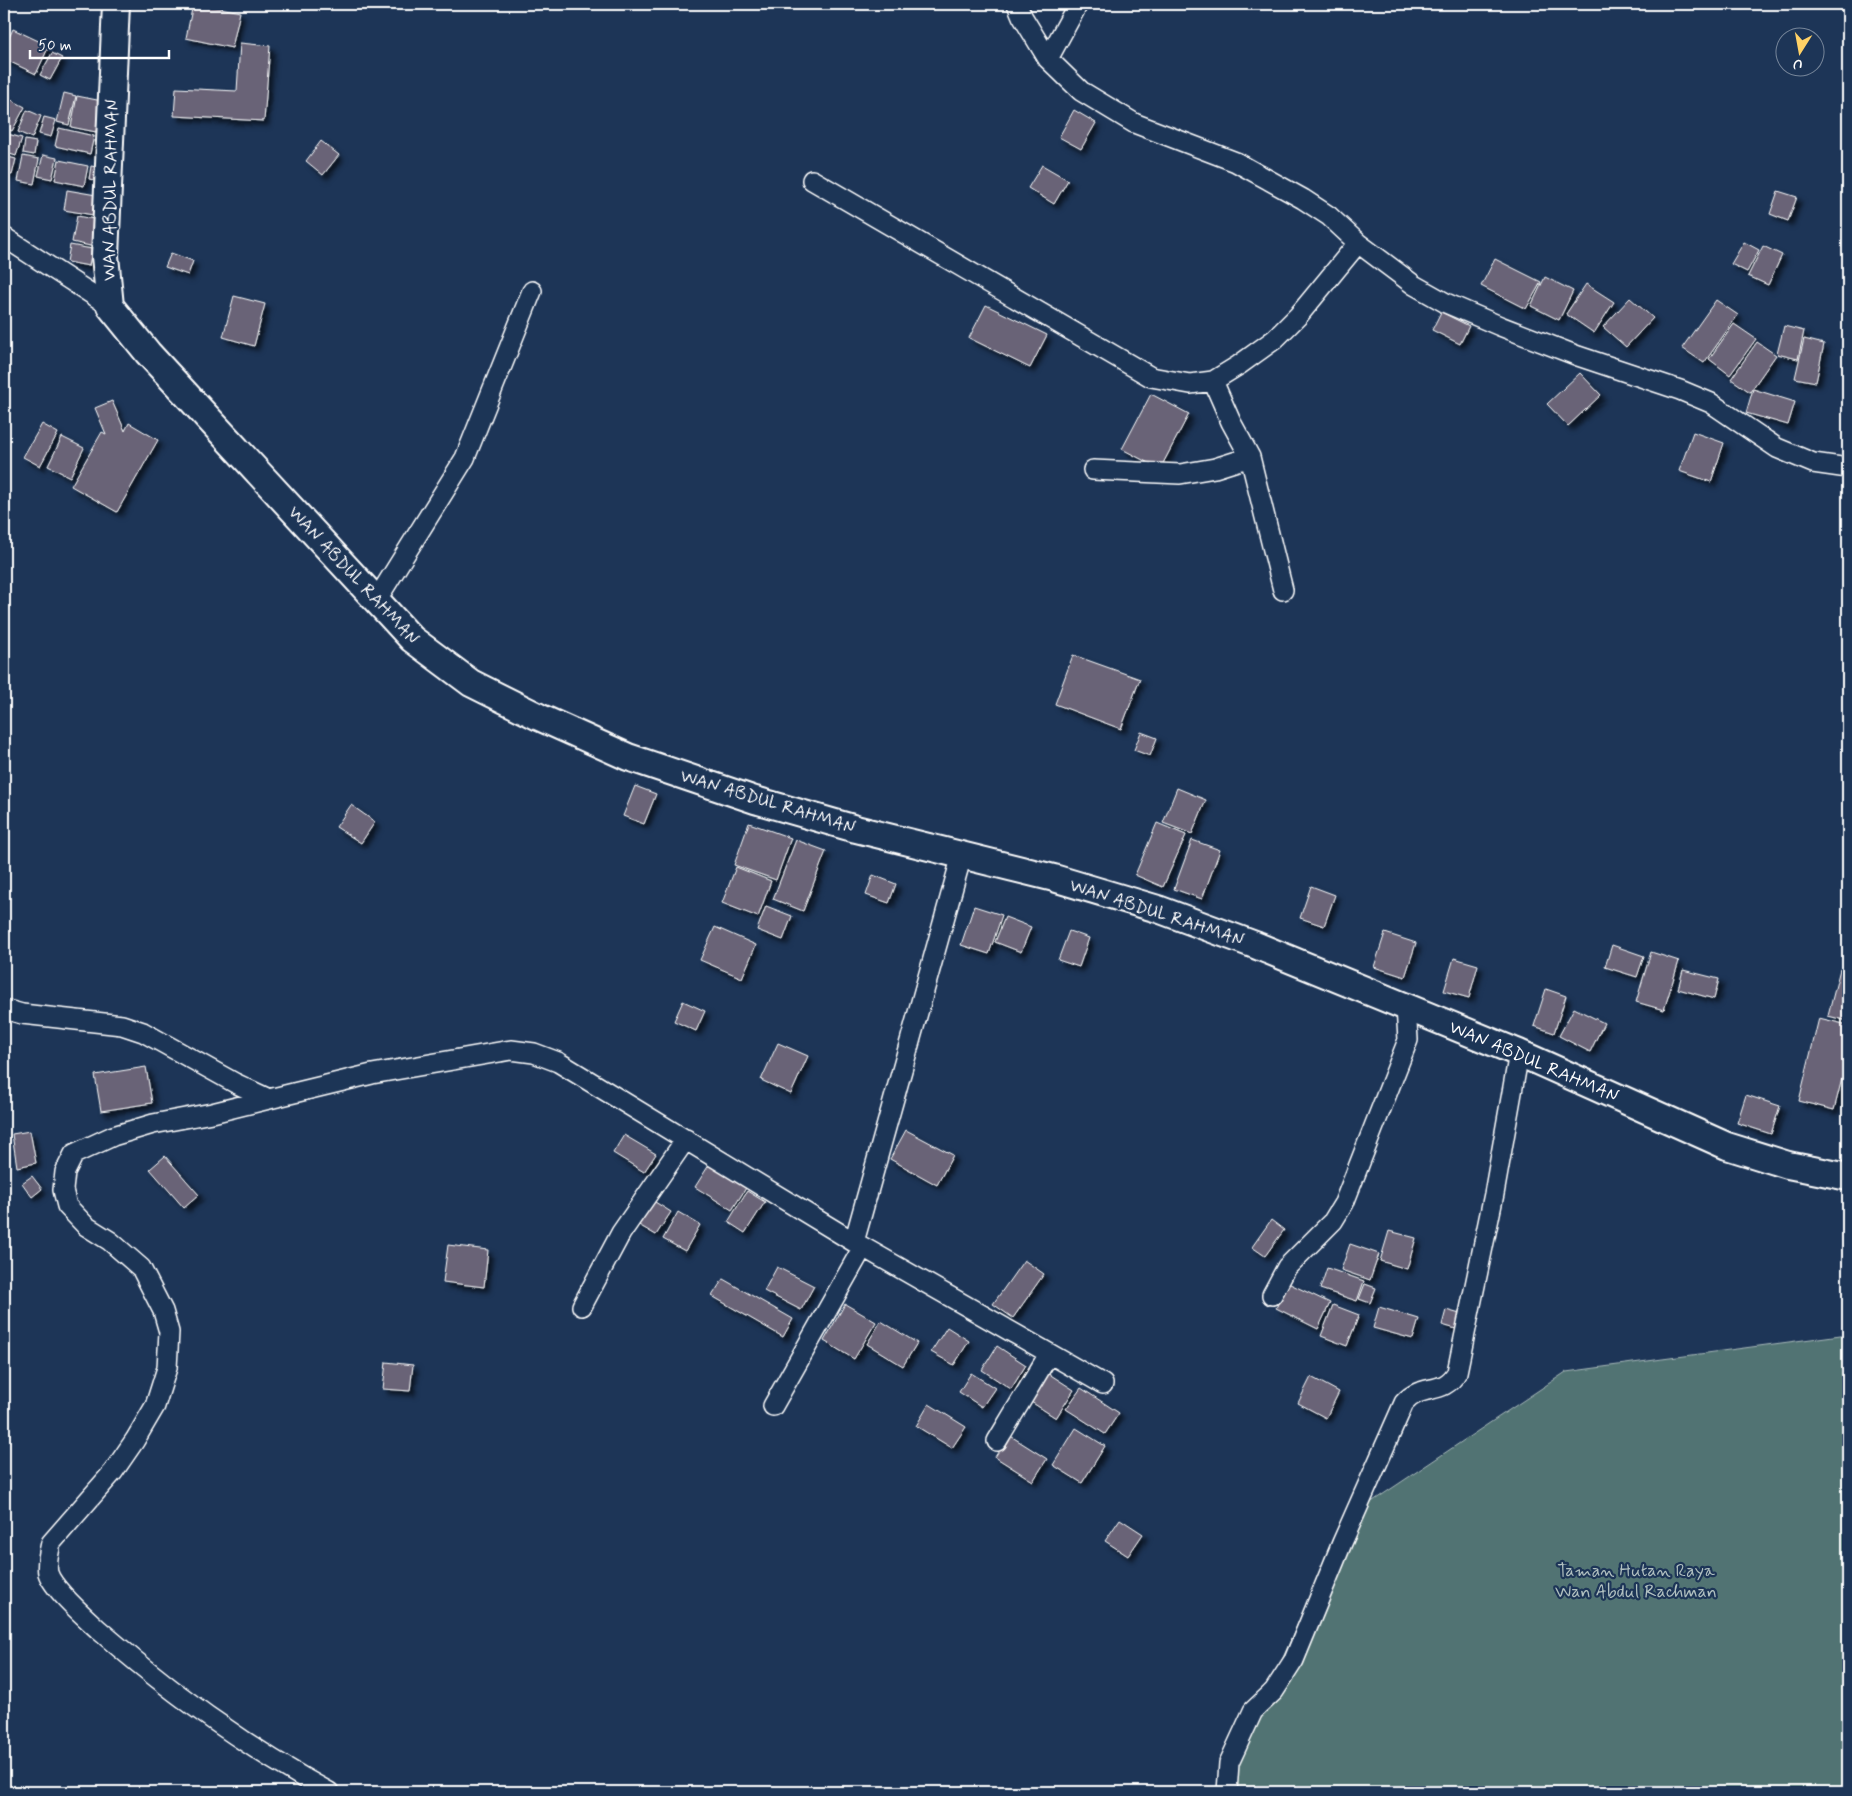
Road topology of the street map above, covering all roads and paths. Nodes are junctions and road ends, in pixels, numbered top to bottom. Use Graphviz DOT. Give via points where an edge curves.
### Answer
graph roads {
  1 [pos="116,4"];
  2 [pos="1017,4"];
  3 [pos="1078,4"];
  4 [pos="1048,59"];
  5 [pos="812,180"];
  6 [pos="4,237"];
  7 [pos="1358,243"];
  8 [pos="532,291"];
  9 [pos="110,306"];
  10 [pos="1213,381"];
  11 [pos="1250,456"];
  12 [pos="1848,468"];
  13 [pos="1093,470"];
  14 [pos="1284,590"];
  15 [pos="376,601"];
  16 [pos="962,855"];
  17 [pos="1406,1006"];
  18 [pos="4,1009"];
  19 [pos="1518,1053"];
  20 [pos="269,1099"];
  21 [pos="686,1139"];
  22 [pos="1848,1177"];
  23 [pos="859,1245"];
  24 [pos="1272,1295"];
  25 [pos="582,1306"];
  26 [pos="1049,1354"];
  27 [pos="1103,1384"];
  28 [pos="773,1406"];
  29 [pos="997,1442"];
  30 [pos="329,1792"];
  31 [pos="1227,1792"];
  1 -- 9 [label="street, WAN ABDUL RAHMAN" via="105,256"];
  2 -- 4 [label="street"];
  3 -- 4 [label="street"];
  4 -- 7 [label="street" via="1081,91 1134,123 1236,162 1329,216"];
  5 -- 10 [label="street" via="1152,377 1190,384"];
  6 -- 9 [label="street"];
  7 -- 10 [label="street" via="1276,339"];
  7 -- 12 [label="street" via="1414,285 1446,303 1578,356 1680,390 1711,404 1777,448 1813,462"];
  8 -- 15 [label="street" via="466,458"];
  9 -- 15 [label="street, WAN ABDUL RAHMAN" via="148,353"];
  10 -- 11 [label="street"];
  11 -- 13 [label="street" via="1215,468 1180,474"];
  11 -- 14 [label="street"];
  15 -- 16 [label="street, WAN ABDUL RAHMAN" via="412,639 471,683 610,749 755,800"];
  16 -- 17 [label="street, WAN ABDUL RAHMAN" via="1158,909"];
  16 -- 23 [label="street"];
  17 -- 19 [label="street, WAN ABDUL RAHMAN"];
  17 -- 24 [label="street" via="1408,1040 1344,1202 1333,1221 1287,1267"];
  18 -- 20 [label="street" via="22,1014 122,1024"];
  19 -- 22 [label="street, WAN ABDUL RAHMAN" via="1727,1146 1788,1165"];
  19 -- 31 [label="street" via="1494,1194 1457,1372 1446,1386 1410,1395 1404,1403 1294,1660 1274,1690 1253,1711 1229,1763"];
  20 -- 21 [label="street" via="372,1074 511,1050 534,1053 558,1062"];
  20 -- 30 [label="street" via="113,1136 74,1154 65,1172 63,1190 68,1206 86,1226 110,1241 141,1268 164,1310 169,1332 168,1359 155,1406 136,1440 113,1472 51,1543 48,1574 83,1616 136,1663 207,1718"];
  21 -- 23 [label="street"];
  21 -- 25 [label="street" via="621,1233"];
  23 -- 26 [label="street"];
  23 -- 28 [label="street"];
  26 -- 27 [label="street"];
  26 -- 29 [label="street"];
}
